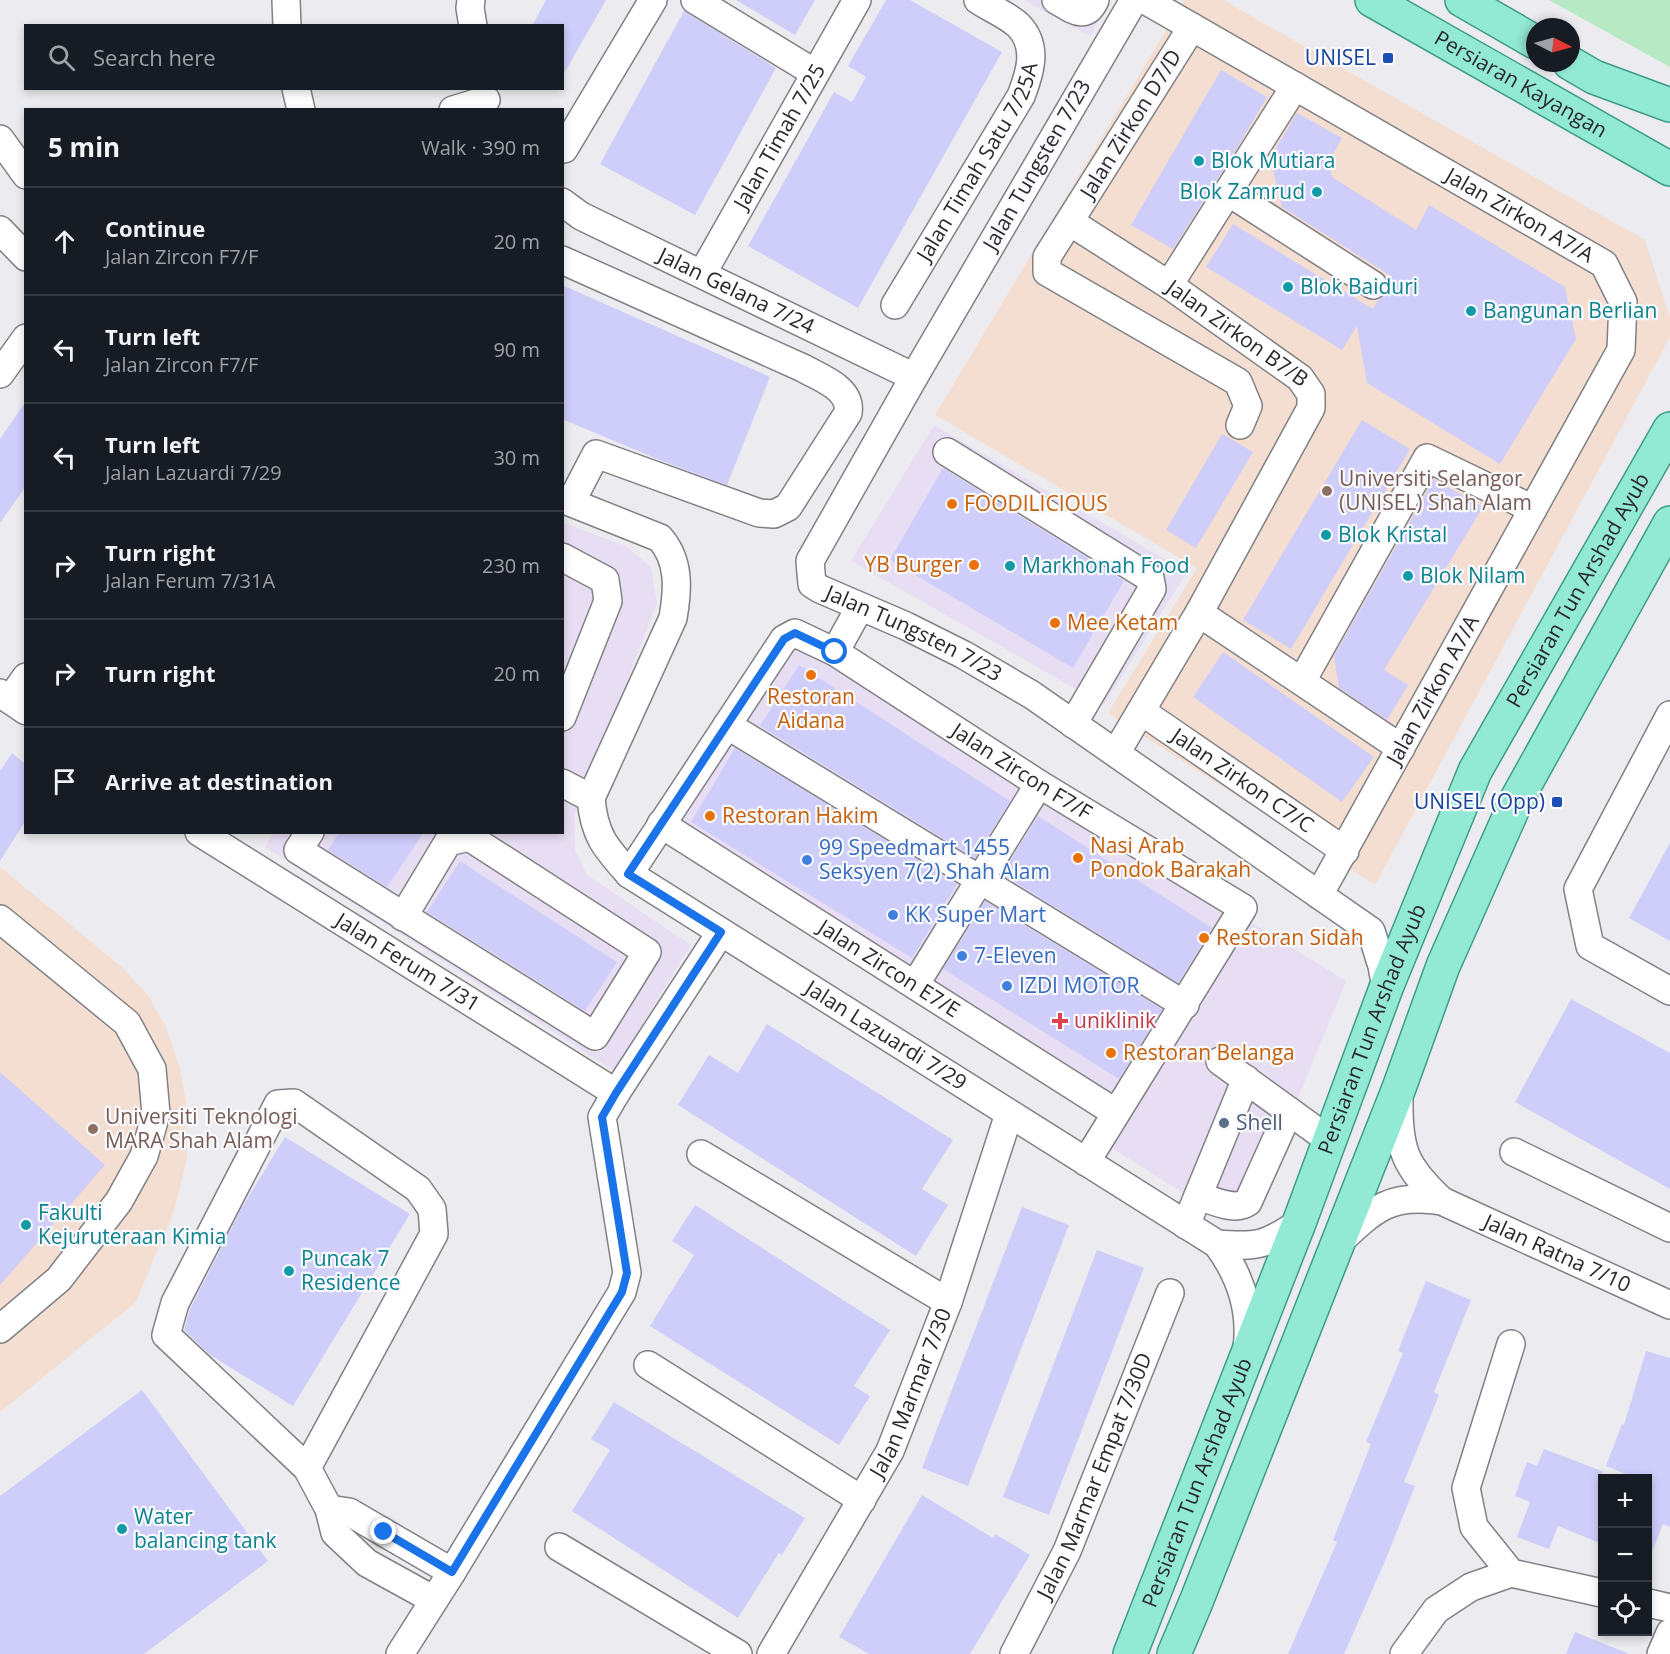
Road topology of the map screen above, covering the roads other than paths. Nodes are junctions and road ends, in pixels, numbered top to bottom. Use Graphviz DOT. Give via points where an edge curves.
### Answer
graph roads {
  1 [pos="286,0"];
  2 [pos="471,0"];
  3 [pos="653,0"];
  4 [pos="695,0"];
  5 [pos="857,0"];
  6 [pos="978,0"];
  7 [pos="1056,0"];
  8 [pos="1095,0"];
  9 [pos="1134,0"];
  10 [pos="1145,0"];
  11 [pos="1372,0"];
  12 [pos="1462,0"];
  13 [pos="287,24"];
  14 [pos="473,24"];
  15 [pos="1192,27"];
  16 [pos="1526,37"];
  17 [pos="1582,70"];
  18 [pos="815,73"];
  19 [pos="1295,86"];
  20 [pos="296,90"];
  21 [pos="487,99"];
  22 [pos="1670,105"];
  23 [pos="301,108"];
  24 [pos="459,108"];
  25 [pos="1670,130"];
  26 [pos="0,139"];
  27 [pos="564,149"];
  28 [pos="1670,169"];
  29 [pos="24,172"];
  30 [pos="1228,192"];
  31 [pos="564,203"];
  32 [pos="1070,222"];
  33 [pos="0,230"];
  34 [pos="24,254"];
  35 [pos="564,261"];
  36 [pos="702,274"];
  37 [pos="1169,285"];
  38 [pos="1373,285"];
  39 [pos="895,305"];
  40 [pos="24,341"];
  41 [pos="0,374"];
  42 [pos="914,377"];
  43 [pos="1240,425"];
  44 [pos="1670,429"];
  45 [pos="947,452"];
  46 [pos="567,500"];
  47 [pos="1533,510"];
  48 [pos="1670,523"];
  49 [pos="564,558"];
  50 [pos="860,606"];
  51 [pos="1199,613"];
  52 [pos="835,652"];
  53 [pos="24,680"];
  54 [pos="1302,681"];
  55 [pos="12,701"];
  56 [pos="1141,711"];
  57 [pos="564,712"];
  58 [pos="1670,715"];
  59 [pos="1073,724"];
  60 [pos="727,725"];
  61 [pos="1401,748"];
  62 [pos="1116,753"];
  63 [pos="564,784"];
  64 [pos="1039,784"];
  65 [pos="591,798"];
  66 [pos="661,824"];
  67 [pos="202,834"];
  68 [pos="309,834"];
  69 [pos="499,843"];
  70 [pos="1345,850"];
  71 [pos="628,874"];
  72 [pos="979,881"];
  73 [pos="1319,896"];
  74 [pos="1417,913"];
  75 [pos="403,916"];
  76 [pos="0,919"];
  77 [pos="721,932"];
  78 [pos="1371,932"];
  79 [pos="915,985"];
  80 [pos="1386,988"];
  81 [pos="1670,991"];
  82 [pos="1185,1005"];
  83 [pos="1220,1061"];
  84 [pos="1246,1079"];
  85 [pos="1399,1088"];
  86 [pos="616,1093"];
  87 [pos="1289,1111"];
  88 [pos="1116,1113"];
  89 [pos="1009,1114"];
  90 [pos="1329,1140"];
  91 [pos="1514,1152"];
  92 [pos="701,1154"];
  93 [pos="1086,1162"];
  94 [pos="1198,1196"];
  95 [pos="1442,1201"];
  96 [pos="1299,1223"];
  97 [pos="1186,1225"];
  98 [pos="1670,1228"];
  99 [pos="1217,1244"];
  100 [pos="1337,1244"];
  101 [pos="1170,1293"];
  102 [pos="948,1302"];
  103 [pos="1670,1305"];
  104 [pos="0,1329"];
  105 [pos="1511,1344"];
  106 [pos="1246,1360"];
  107 [pos="648,1365"];
  108 [pos="307,1468"];
  109 [pos="862,1500"];
  110 [pos="329,1509"];
  111 [pos="559,1547"];
  112 [pos="452,1572"];
  113 [pos="1511,1573"];
  114 [pos="1598,1592"];
  115 [pos="434,1600"];
  116 [pos="1652,1604"];
  117 [pos="1670,1608"];
  118 [pos="1670,1633"];
  119 [pos="400,1654"];
  120 [pos="738,1654"];
  121 [pos="771,1654"];
  122 [pos="1014,1654"];
  123 [pos="1130,1654"];
  124 [pos="1174,1654"];
  125 [pos="1404,1654"];
  126 [pos="1661,1654"];
  1 -- 13 [label="street"];
  2 -- 14 [label="street"];
  3 -- 27 [label="street"];
  4 -- 18 [label="street"];
  5 -- 18 [label="street, Jalan Timah 7/25"];
  6 -- 39 [label="street, Jalan Timah Satu 7/25A" via="1018,26 1030,46 1031,70 1021,96"];
  7 -- 8 [label="street" via="1078,12 1091,8"];
  9 -- 42 [label="street, Jalan Tungsten 7/23"];
  10 -- 15 [label="street, Jalan Zirkon A7/A"];
  11 -- 28 [label="main road, Persiaran Kayangan"];
  12 -- 16 [label="main road, Persiaran Kayangan"];
  15 -- 19 [label="street, Jalan Zirkon A7/A"];
  15 -- 32 [label="street, Jalan Zirkon D7/D"];
  17 -- 22 [label="main road, Persiaran Kayangan"];
  17 -- 25 [label="main road"];
  18 -- 36 [label="street, Jalan Timah 7/25"];
  19 -- 30 [label="street"];
  19 -- 47 [label="street, Jalan Zirkon A7/A" via="1604,264 1623,302 1621,350"];
  20 -- 23 [label="street"];
  21 -- 24 [label="street"];
  26 -- 29 [label="street"];
  30 -- 37 [label="street"];
  30 -- 38 [label="street"];
  31 -- 36 [label="street, Jalan Gelana 7/24" via="581,216"];
  32 -- 37 [label="street, Jalan Zirkon B7/B"];
  32 -- 43 [label="street, Jalan Zirkon D7/D" via="1047,257 1047,272 1238,382 1248,406"];
  33 -- 34 [label="street"];
  35 -- 46 [label="street" via="803,368 841,390 849,406 788,507 774,514 759,513 596,454"];
  36 -- 42 [label="street, Jalan Gelana 7/24"];
  37 -- 51 [label="street, Jalan Zirkon B7/B" via="1300,378 1311,394 1311,408"];
  40 -- 41 [label="street"];
  42 -- 50 [label="street, Jalan Tungsten 7/23" via="810,561 812,584"];
  44 -- 74 [label="main road, Persiaran Tun Arshad Ayub" via="1475,771"];
  45 -- 59 [label="street" via="1150,578 1152,589"];
  46 -- 65 [label="street" via="660,537 675,561 677,592 673,618"];
  47 -- 54 [label="street" via="1427,458"];
  47 -- 61 [label="street, Jalan Zirkon A7/A"];
  48 -- 85 [label="main road, Persiaran Tun Arshad Ayub" via="1518,797 1443,966"];
  49 -- 57 [label="street" via="605,580 608,601"];
  50 -- 52 [label="street"];
  50 -- 59 [label="street, Jalan Tungsten 7/23" via="964,655"];
  51 -- 54 [label="street"];
  51 -- 56 [label="street, Jalan Zirkon B7/B"];
  52 -- 60 [label="street, Jalan Zircon F7/F" via="795,633 784,639"];
  52 -- 64 [label="street, Jalan Zircon F7/F"];
  53 -- 55 [label="street"];
  54 -- 61 [label="street"];
  56 -- 62 [label="street, Jalan Zirkon B7/B"];
  56 -- 70 [label="street, Jalan Zirkon C7/C"];
  58 -- 81 [label="street" via="1578,889 1590,946"];
  59 -- 62 [label="street, Jalan Tungsten 7/23"];
  60 -- 66 [label="street, Jalan Zircon F7/F"];
  60 -- 72 [label="street"];
  61 -- 70 [label="street, Jalan Zirkon A7/A"];
  62 -- 73 [label="street, Jalan Tungsten 7/23"];
  63 -- 65 [label="street"];
  64 -- 72 [label="street"];
  64 -- 82 [label="street, Jalan Zircon F7/F" via="1243,909"];
  65 -- 71 [label="street, Jalan Lazuardi 7/29" via="598,835"];
  66 -- 71 [label="street, Jalan Zircon F7/F"];
  66 -- 79 [label="street, Jalan Zircon E7/E"];
  67 -- 86 [label="street, Jalan Ferum 7/31"];
  68 -- 75 [label="street" via="298,850"];
  69 -- 75 [label="street" via="469,837 448,842"];
  69 -- 75 [label="street" via="647,952 595,1036"];
  70 -- 73 [label="street, Jalan Zirkon A7/A"];
  71 -- 77 [label="street, Jalan Lazuardi 7/29"];
  72 -- 79 [label="street"];
  72 -- 82 [label="street"];
  73 -- 78 [label="street, Jalan Tungsten 7/23"];
  74 -- 78 [label="street"];
  74 -- 80 [label="main road, Persiaran Tun Arshad Ayub"];
  76 -- 104 [label="street" via="127,1023 152,1069 156,1114 144,1156 118,1201 59,1279"];
  77 -- 86 [label="street"];
  77 -- 89 [label="street, Jalan Lazuardi 7/29"];
  78 -- 80 [label="street"];
  79 -- 88 [label="street, Jalan Zircon E7/E"];
  80 -- 90 [label="main road, Persiaran Tun Arshad Ayub"];
  82 -- 88 [label="street, Jalan Zircon F7/F"];
  83 -- 84 [label="street"];
  84 -- 87 [label="street"];
  84 -- 94 [label="street"];
  85 -- 95 [label="street, Jalan Ratna 7/10" via="1400,1140 1420,1181"];
  85 -- 100 [label="main road, Persiaran Tun Arshad Ayub"];
  86 -- 112 [label="street" via="602,1117 627,1273 622,1292"];
  87 -- 90 [label="street"];
  87 -- 94 [label="street" via="1248,1202 1234,1207"];
  88 -- 93 [label="street, Jalan Zircon F7/F"];
  89 -- 93 [label="street, Jalan Lazuardi 7/29"];
  89 -- 102 [label="street, Jalan Marmar 7/30"];
  90 -- 96 [label="main road, Persiaran Tun Arshad Ayub"];
  91 -- 98 [label="street"];
  92 -- 102 [label="street"];
  93 -- 97 [label="street, Jalan Lazuardi 7/29"];
  94 -- 97 [label="street"];
  95 -- 100 [label="street, Jalan Ratna 7/10" via="1422,1198 1390,1203 1366,1216"];
  95 -- 103 [label="street, Jalan Ratna 7/10"];
  96 -- 99 [label="street" via="1260,1245"];
  96 -- 106 [label="main road, Persiaran Tun Arshad Ayub"];
  97 -- 99 [label="street, Jalan Lazuardi 7/29"];
  99 -- 106 [label="street" via="1245,1298 1249,1334"];
  100 -- 124 [label="main road, Persiaran Tun Arshad Ayub"];
  101 -- 122 [label="street, Jalan Marmar Empat 7/30D" via="1067,1551"];
  102 -- 109 [label="street, Jalan Marmar 7/30" via="890,1451"];
  105 -- 113 [label="street" via="1466,1488 1474,1527"];
  106 -- 123 [label="main road, Persiaran Tun Arshad Ayub"];
  107 -- 109 [label="street"];
  108 -- 108 [label="street" via="434,1234 432,1209 418,1189 294,1103 278,1104 175,1302 166,1335"];
  108 -- 110 [label="street"];
  109 -- 121 [label="street, Jalan Marmar 7/30"];
  110 -- 112 [label="street" via="349,1512"];
  110 -- 115 [label="street" via="335,1533 367,1563"];
  111 -- 120 [label="street"];
  112 -- 115 [label="street"];
  113 -- 114 [label="street"];
  113 -- 125 [label="street" via="1472,1587 1436,1610"];
  115 -- 119 [label="street"];
  116 -- 117 [label="street"];
  118 -- 126 [label="street"];
}
